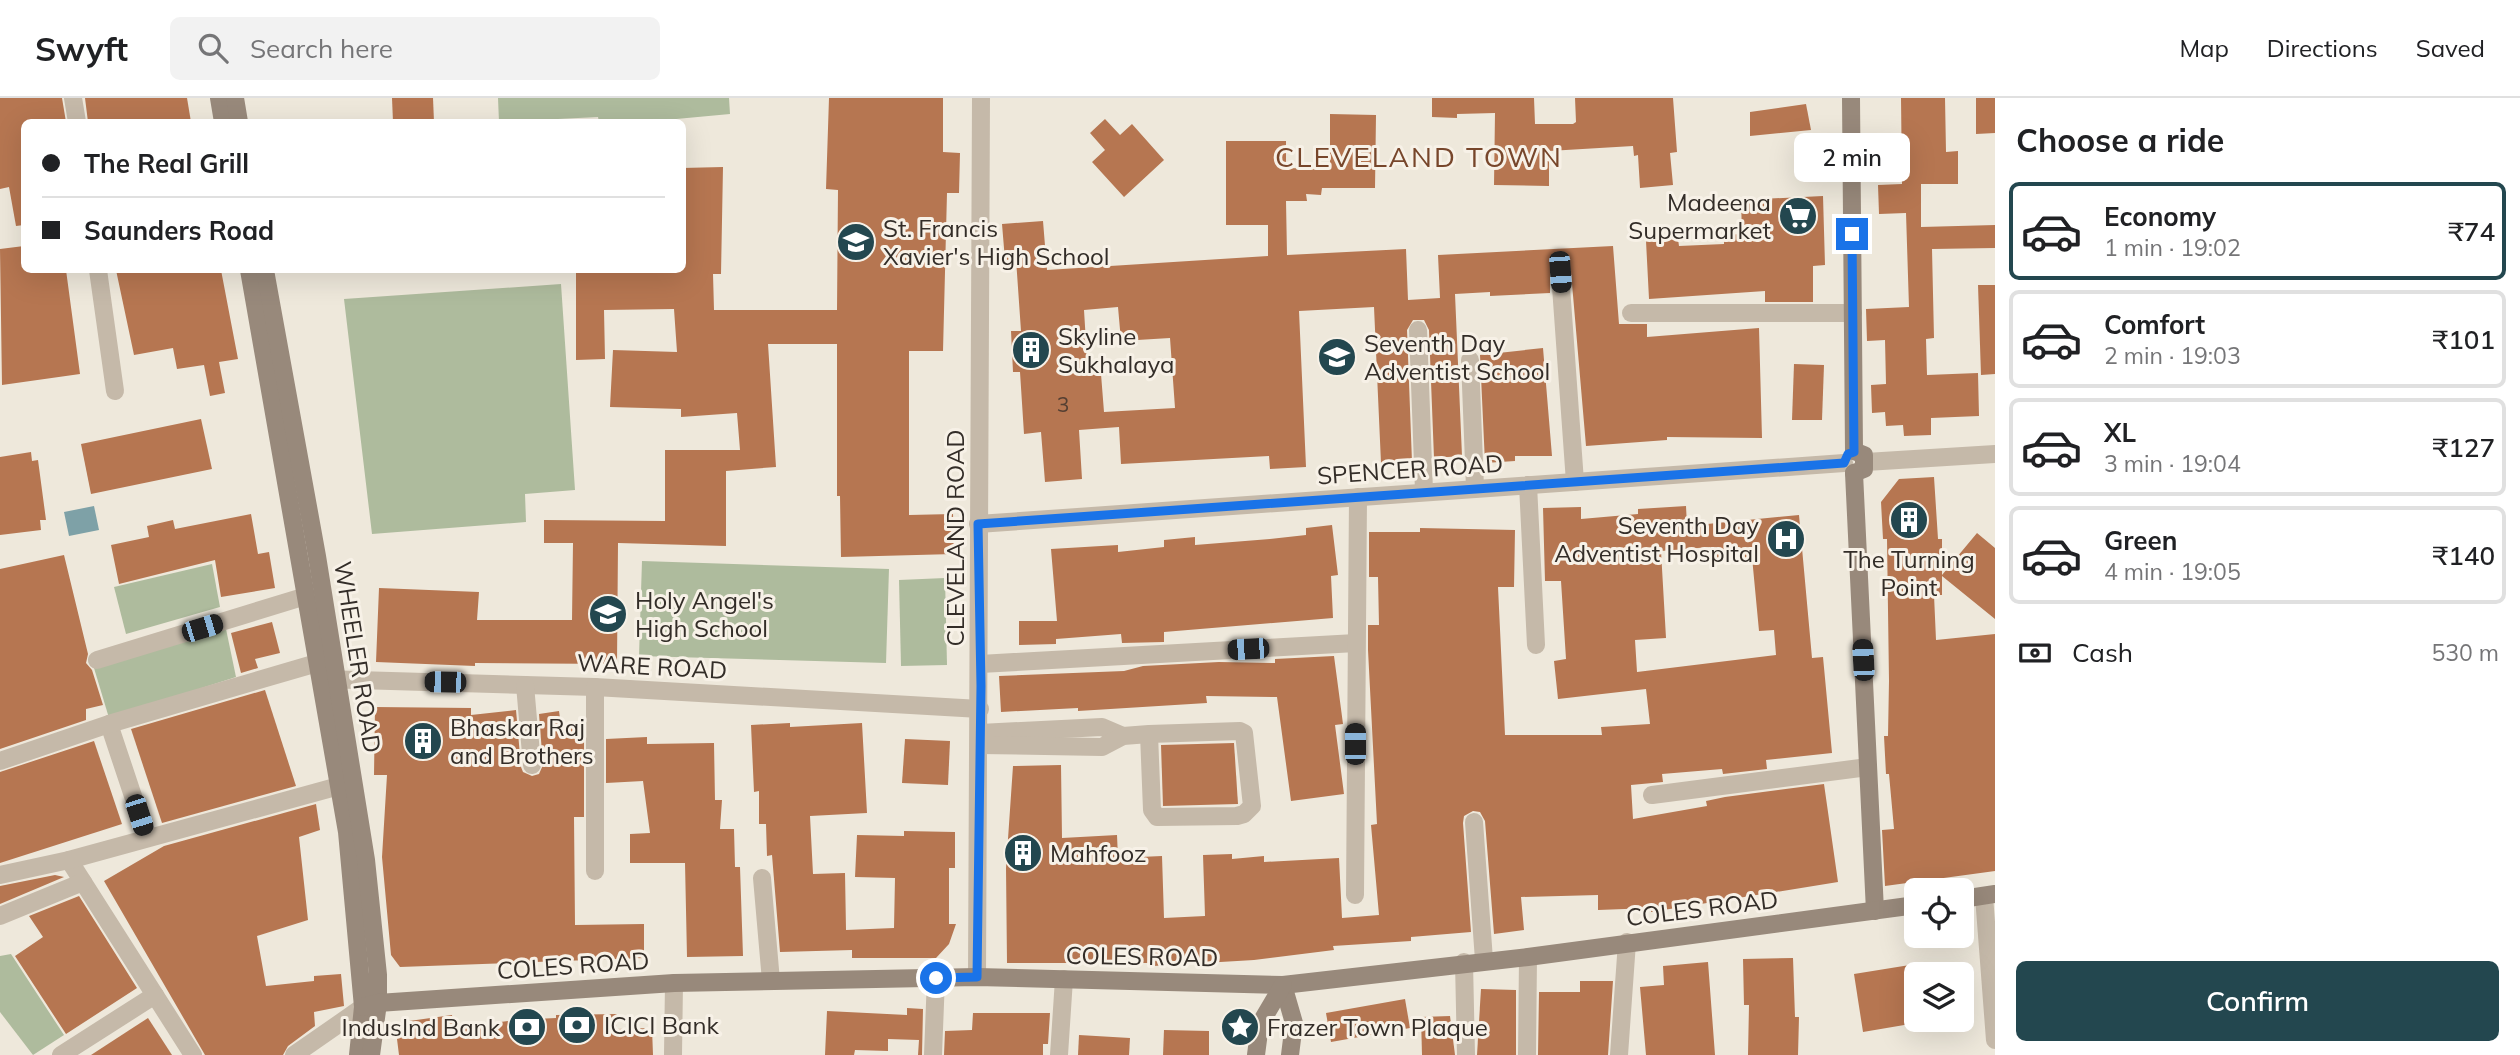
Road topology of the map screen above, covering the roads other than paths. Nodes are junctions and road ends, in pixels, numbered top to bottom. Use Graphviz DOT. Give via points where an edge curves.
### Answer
graph roads {
  1 [pos="73,98"];
  2 [pos="219,98"];
  3 [pos="235,98"];
  4 [pos="981,98"];
  5 [pos="1851,98"];
  6 [pos="76,119"];
  7 [pos="222,119"];
  8 [pos="238,119"];
  9 [pos="1560,272"];
  10 [pos="98,273"];
  11 [pos="250,273"];
  12 [pos="265,273"];
  13 [pos="1631,313"];
  14 [pos="1853,313"];
  15 [pos="1418,330"];
  16 [pos="1470,360"];
  17 [pos="115,391"];
  18 [pos="1995,454"];
  19 [pos="1855,462"];
  20 [pos="1575,482"];
  21 [pos="1528,485"];
  22 [pos="1475,488"];
  23 [pos="1424,491"];
  24 [pos="1358,497"];
  25 [pos="978,524"];
  26 [pos="306,596"];
  27 [pos="320,629"];
  28 [pos="1356,643"];
  29 [pos="1536,645"];
  30 [pos="97,660"];
  31 [pos="981,664"];
  32 [pos="325,674"];
  33 [pos="525,685"];
  34 [pos="595,687"];
  35 [pos="980,709"];
  36 [pos="109,724"];
  37 [pos="1149,734"];
  38 [pos="980,739"];
  39 [pos="0,761"];
  40 [pos="532,765"];
  41 [pos="1868,766"];
  42 [pos="339,786"];
  43 [pos="1652,794"];
  44 [pos="1474,822"];
  45 [pos="147,838"];
  46 [pos="69,860"];
  47 [pos="595,871"];
  48 [pos="0,875"];
  49 [pos="762,878"];
  50 [pos="83,882"];
  51 [pos="1355,895"];
  52 [pos="1990,895"];
  53 [pos="1904,907"];
  54 [pos="1875,911"];
  55 [pos="0,916"];
  56 [pos="1627,942"];
  57 [pos="1528,957"];
  58 [pos="1484,960"];
  59 [pos="1464,962"];
  60 [pos="977,977"];
  61 [pos="936,978"];
  62 [pos="1064,979"];
  63 [pos="771,981"];
  64 [pos="674,983"];
  65 [pos="1283,985"];
  66 [pos="155,995"];
  67 [pos="371,1005"];
  68 [pos="1995,1040"];
  69 [pos="61,1055"];
  70 [pos="193,1055"];
  71 [pos="294,1055"];
  72 [pos="358,1055"];
  73 [pos="371,1055"];
  74 [pos="673,1055"];
  75 [pos="933,1055"];
  76 [pos="1059,1055"];
  77 [pos="1256,1055"];
  78 [pos="1290,1055"];
  79 [pos="1466,1055"];
  80 [pos="1527,1055"];
  81 [pos="1619,1055"];
  1 -- 6 [label="street"];
  2 -- 7 [label="street"];
  3 -- 8 [label="street"];
  4 -- 25 [label="street, CLEVELAND ROAD"];
  5 -- 14 [label="street"];
  9 -- 20 [label="street"];
  10 -- 17 [label="street"];
  11 -- 26 [label="street, WHEELER ROAD"];
  12 -- 27 [label="street, WHEELER ROAD"];
  13 -- 14 [label="street"];
  14 -- 19 [label="street"];
  15 -- 23 [label="street"];
  16 -- 22 [label="street"];
  18 -- 19 [label="street, SPENCER ROAD"];
  19 -- 20 [label="street, SPENCER ROAD"];
  19 -- 41 [label="street"];
  20 -- 21 [label="street, SPENCER ROAD"];
  21 -- 22 [label="street, SPENCER ROAD"];
  21 -- 29 [label="street"];
  22 -- 23 [label="street, SPENCER ROAD"];
  23 -- 24 [label="street, SPENCER ROAD"];
  24 -- 25 [label="street, SPENCER ROAD"];
  24 -- 28 [label="street"];
  25 -- 31 [label="street, CLEVELAND ROAD"];
  26 -- 27 [label="street, WHEELER ROAD"];
  26 -- 30 [label="street"];
  27 -- 32 [label="street, WHEELER ROAD"];
  27 -- 32 [label="street, WHEELER ROAD"];
  28 -- 31 [label="street"];
  28 -- 51 [label="street"];
  31 -- 35 [label="street, CLEVELAND ROAD"];
  32 -- 33 [label="street, WARE ROAD"];
  32 -- 36 [label="street, WARE ROAD"];
  32 -- 42 [label="street, WHEELER ROAD"];
  32 -- 67 [label="street, WHEELER ROAD" via="366,860 377,953"];
  33 -- 34 [label="street, WARE ROAD"];
  33 -- 40 [label="street"];
  34 -- 35 [label="street, WARE ROAD"];
  34 -- 47 [label="street"];
  35 -- 38 [label="street, CLEVELAND ROAD"];
  36 -- 39 [label="street, WARE ROAD"];
  36 -- 45 [label="street"];
  37 -- 37 [label="street" via="1152,810 1157,817 1237,816 1249,811 1244,733"];
  37 -- 38 [label="street" via="1123,736 1102,727"];
  38 -- 60 [label="street, CLEVELAND ROAD"];
  41 -- 43 [label="street"];
  41 -- 54 [label="street"];
  42 -- 45 [label="street"];
  42 -- 67 [label="street, WHEELER ROAD"];
  44 -- 58 [label="street"];
  45 -- 46 [label="street"];
  46 -- 48 [label="street"];
  46 -- 50 [label="street"];
  49 -- 63 [label="street"];
  50 -- 55 [label="street"];
  50 -- 66 [label="street"];
  52 -- 68 [label="street"];
  53 -- 54 [label="street, COLES ROAD"];
  54 -- 56 [label="street, COLES ROAD"];
  56 -- 57 [label="street, COLES ROAD"];
  56 -- 81 [label="street"];
  57 -- 58 [label="street, COLES ROAD"];
  57 -- 80 [label="street"];
  58 -- 59 [label="street, COLES ROAD"];
  59 -- 65 [label="street, COLES ROAD"];
  59 -- 79 [label="street"];
  60 -- 61 [label="street, COLES ROAD"];
  60 -- 62 [label="street, COLES ROAD"];
  61 -- 63 [label="street, COLES ROAD"];
  61 -- 75 [label="street"];
  62 -- 65 [label="street, COLES ROAD"];
  62 -- 76 [label="street"];
  63 -- 64 [label="street, COLES ROAD"];
  64 -- 67 [label="street, COLES ROAD"];
  64 -- 74 [label="street"];
  65 -- 77 [label="street" via="1260,1024"];
  65 -- 78 [label="street" via="1294,1023"];
  66 -- 69 [label="street"];
  66 -- 70 [label="street"];
  67 -- 71 [label="street"];
  67 -- 72 [label="street, WHEELER ROAD"];
  67 -- 73 [label="street, WHEELER ROAD"];
}
